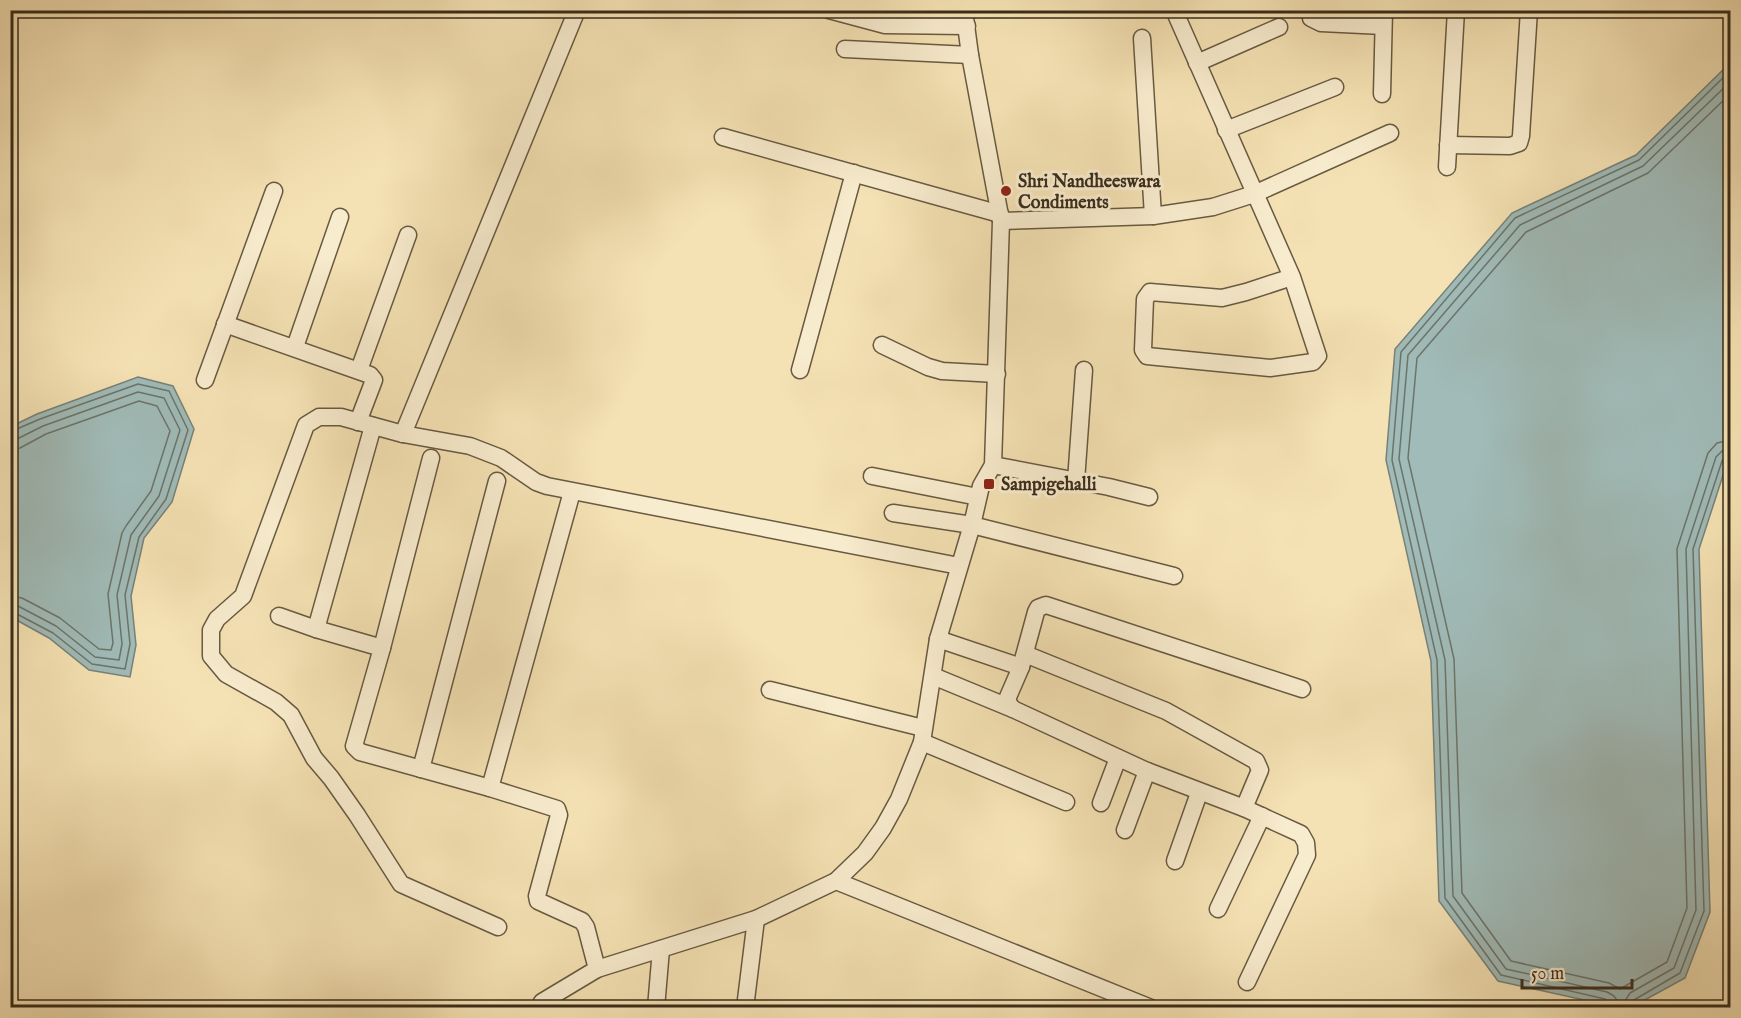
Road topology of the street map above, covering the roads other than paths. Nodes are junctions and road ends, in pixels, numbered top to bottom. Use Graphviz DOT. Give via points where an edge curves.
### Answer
graph roads {
  1 [pos="577,10"];
  2 [pos="829,10"];
  3 [pos="1174,10"];
  4 [pos="1310,10"];
  5 [pos="1456,10"];
  6 [pos="1529,10"];
  7 [pos="966,18"];
  8 [pos="1384,18"];
  9 [pos="1279,27"];
  10 [pos="1142,38"];
  11 [pos="845,49"];
  12 [pos="970,55"];
  13 [pos="1197,63"];
  14 [pos="1335,87"];
  15 [pos="1382,94"];
  16 [pos="1226,130"];
  17 [pos="1390,133"];
  18 [pos="723,137"];
  19 [pos="1448,145"];
  20 [pos="1447,167"];
  21 [pos="854,173"];
  22 [pos="274,191"];
  23 [pos="1254,194"];
  24 [pos="1153,216"];
  25 [pos="1001,217"];
  26 [pos="340,218"];
  27 [pos="408,235"];
  28 [pos="1292,277"];
  29 [pos="225,324"];
  30 [pos="882,345"];
  31 [pos="295,347"];
  32 [pos="359,370"];
  33 [pos="800,370"];
  34 [pos="1084,370"];
  35 [pos="997,374"];
  36 [pos="204,380"];
  37 [pos="366,424"];
  38 [pos="403,434"];
  39 [pos="431,458"];
  40 [pos="993,465"];
  41 [pos="872,476"];
  42 [pos="497,481"];
  43 [pos="1076,481"];
  44 [pos="978,497"];
  45 [pos="1149,497"];
  46 [pos="570,499"];
  47 [pos="893,513"];
  48 [pos="972,525"];
  49 [pos="959,566"];
  50 [pos="1174,576"];
  51 [pos="279,616"];
  52 [pos="316,629"];
  53 [pos="938,639"];
  54 [pos="382,648"];
  55 [pos="1023,661"];
  56 [pos="933,676"];
  57 [pos="1302,689"];
  58 [pos="770,690"];
  59 [pos="1013,710"];
  60 [pos="923,735"];
  61 [pos="1118,758"];
  62 [pos="422,769"];
  63 [pos="1147,771"];
  64 [pos="490,788"];
  65 [pos="1199,793"];
  66 [pos="1066,802"];
  67 [pos="1101,803"];
  68 [pos="1244,808"];
  69 [pos="1262,816"];
  70 [pos="1125,830"];
  71 [pos="1174,861"];
  72 [pos="836,881"];
  73 [pos="1218,909"];
  74 [pos="756,919"];
  75 [pos="498,927"];
  76 [pos="661,949"];
  77 [pos="597,969"];
  78 [pos="1247,982"];
  79 [pos="539,1008"];
  80 [pos="656,1008"];
  81 [pos="746,1008"];
  82 [pos="1151,1008"];
  1 -- 38 [label="street"];
  2 -- 7 [label="street" via="885,25"];
  3 -- 13 [label="street"];
  4 -- 8 [label="street" via="1311,18 1321,23"];
  5 -- 19 [label="street"];
  6 -- 19 [label="street" via="1519,143"];
  7 -- 12 [label="street"];
  8 -- 15 [label="street"];
  9 -- 13 [label="street"];
  10 -- 24 [label="street"];
  11 -- 12 [label="street"];
  12 -- 25 [label="street"];
  13 -- 16 [label="street"];
  14 -- 16 [label="street"];
  16 -- 23 [label="street"];
  17 -- 23 [label="street"];
  18 -- 21 [label="street"];
  19 -- 20 [label="street"];
  21 -- 25 [label="street"];
  21 -- 33 [label="street"];
  22 -- 29 [label="street"];
  23 -- 24 [label="street" via="1213,207"];
  23 -- 28 [label="street"];
  24 -- 25 [label="street"];
  25 -- 35 [label="street"];
  26 -- 31 [label="street"];
  27 -- 32 [label="street"];
  28 -- 28 [label="street" via="1222,298 1150,292 1144,299 1143,350 1147,356 1270,368 1313,362 1318,356"];
  29 -- 31 [label="street"];
  29 -- 36 [label="street"];
  30 -- 35 [label="street" via="942,371"];
  31 -- 32 [label="street"];
  32 -- 37 [label="street" via="374,380"];
  34 -- 43 [label="street"];
  35 -- 40 [label="street"];
  37 -- 38 [label="street"];
  37 -- 52 [label="street"];
  37 -- 75 [label="street" via="341,417 319,417 306,425 243,596 211,630 211,656 226,674 276,702 291,716 314,758 351,806 401,884"];
  38 -- 49 [label="street" via="485,451 547,486"];
  39 -- 54 [label="street"];
  40 -- 43 [label="street"];
  40 -- 44 [label="street"];
  41 -- 44 [label="street"];
  42 -- 62 [label="street"];
  43 -- 45 [label="street"];
  44 -- 48 [label="street"];
  46 -- 64 [label="street"];
  47 -- 48 [label="street"];
  48 -- 49 [label="street"];
  48 -- 50 [label="street"];
  49 -- 53 [label="street"];
  51 -- 52 [label="street"];
  52 -- 54 [label="street"];
  53 -- 55 [label="street"];
  53 -- 56 [label="street"];
  54 -- 62 [label="street" via="354,746 360,752"];
  55 -- 57 [label="street" via="1038,608 1046,605"];
  55 -- 59 [label="street" via="1008,697"];
  55 -- 68 [label="street" via="1166,711 1256,761 1260,770"];
  56 -- 59 [label="street"];
  56 -- 60 [label="street"];
  58 -- 60 [label="street"];
  59 -- 61 [label="street"];
  60 -- 66 [label="street"];
  60 -- 72 [label="street" via="899,799 883,828 866,853"];
  61 -- 63 [label="street"];
  61 -- 67 [label="street"];
  62 -- 64 [label="street"];
  63 -- 65 [label="street"];
  63 -- 70 [label="street"];
  64 -- 77 [label="street" via="557,809 559,815 538,901 582,921"];
  65 -- 68 [label="street"];
  65 -- 71 [label="street"];
  68 -- 69 [label="street"];
  69 -- 73 [label="street"];
  69 -- 78 [label="street" via="1301,834 1307,855"];
  72 -- 74 [label="street"];
  72 -- 82 [label="street"];
  74 -- 76 [label="street"];
  74 -- 81 [label="street"];
  76 -- 77 [label="street"];
  76 -- 80 [label="street"];
  77 -- 79 [label="street" via="542,1002"];
}
